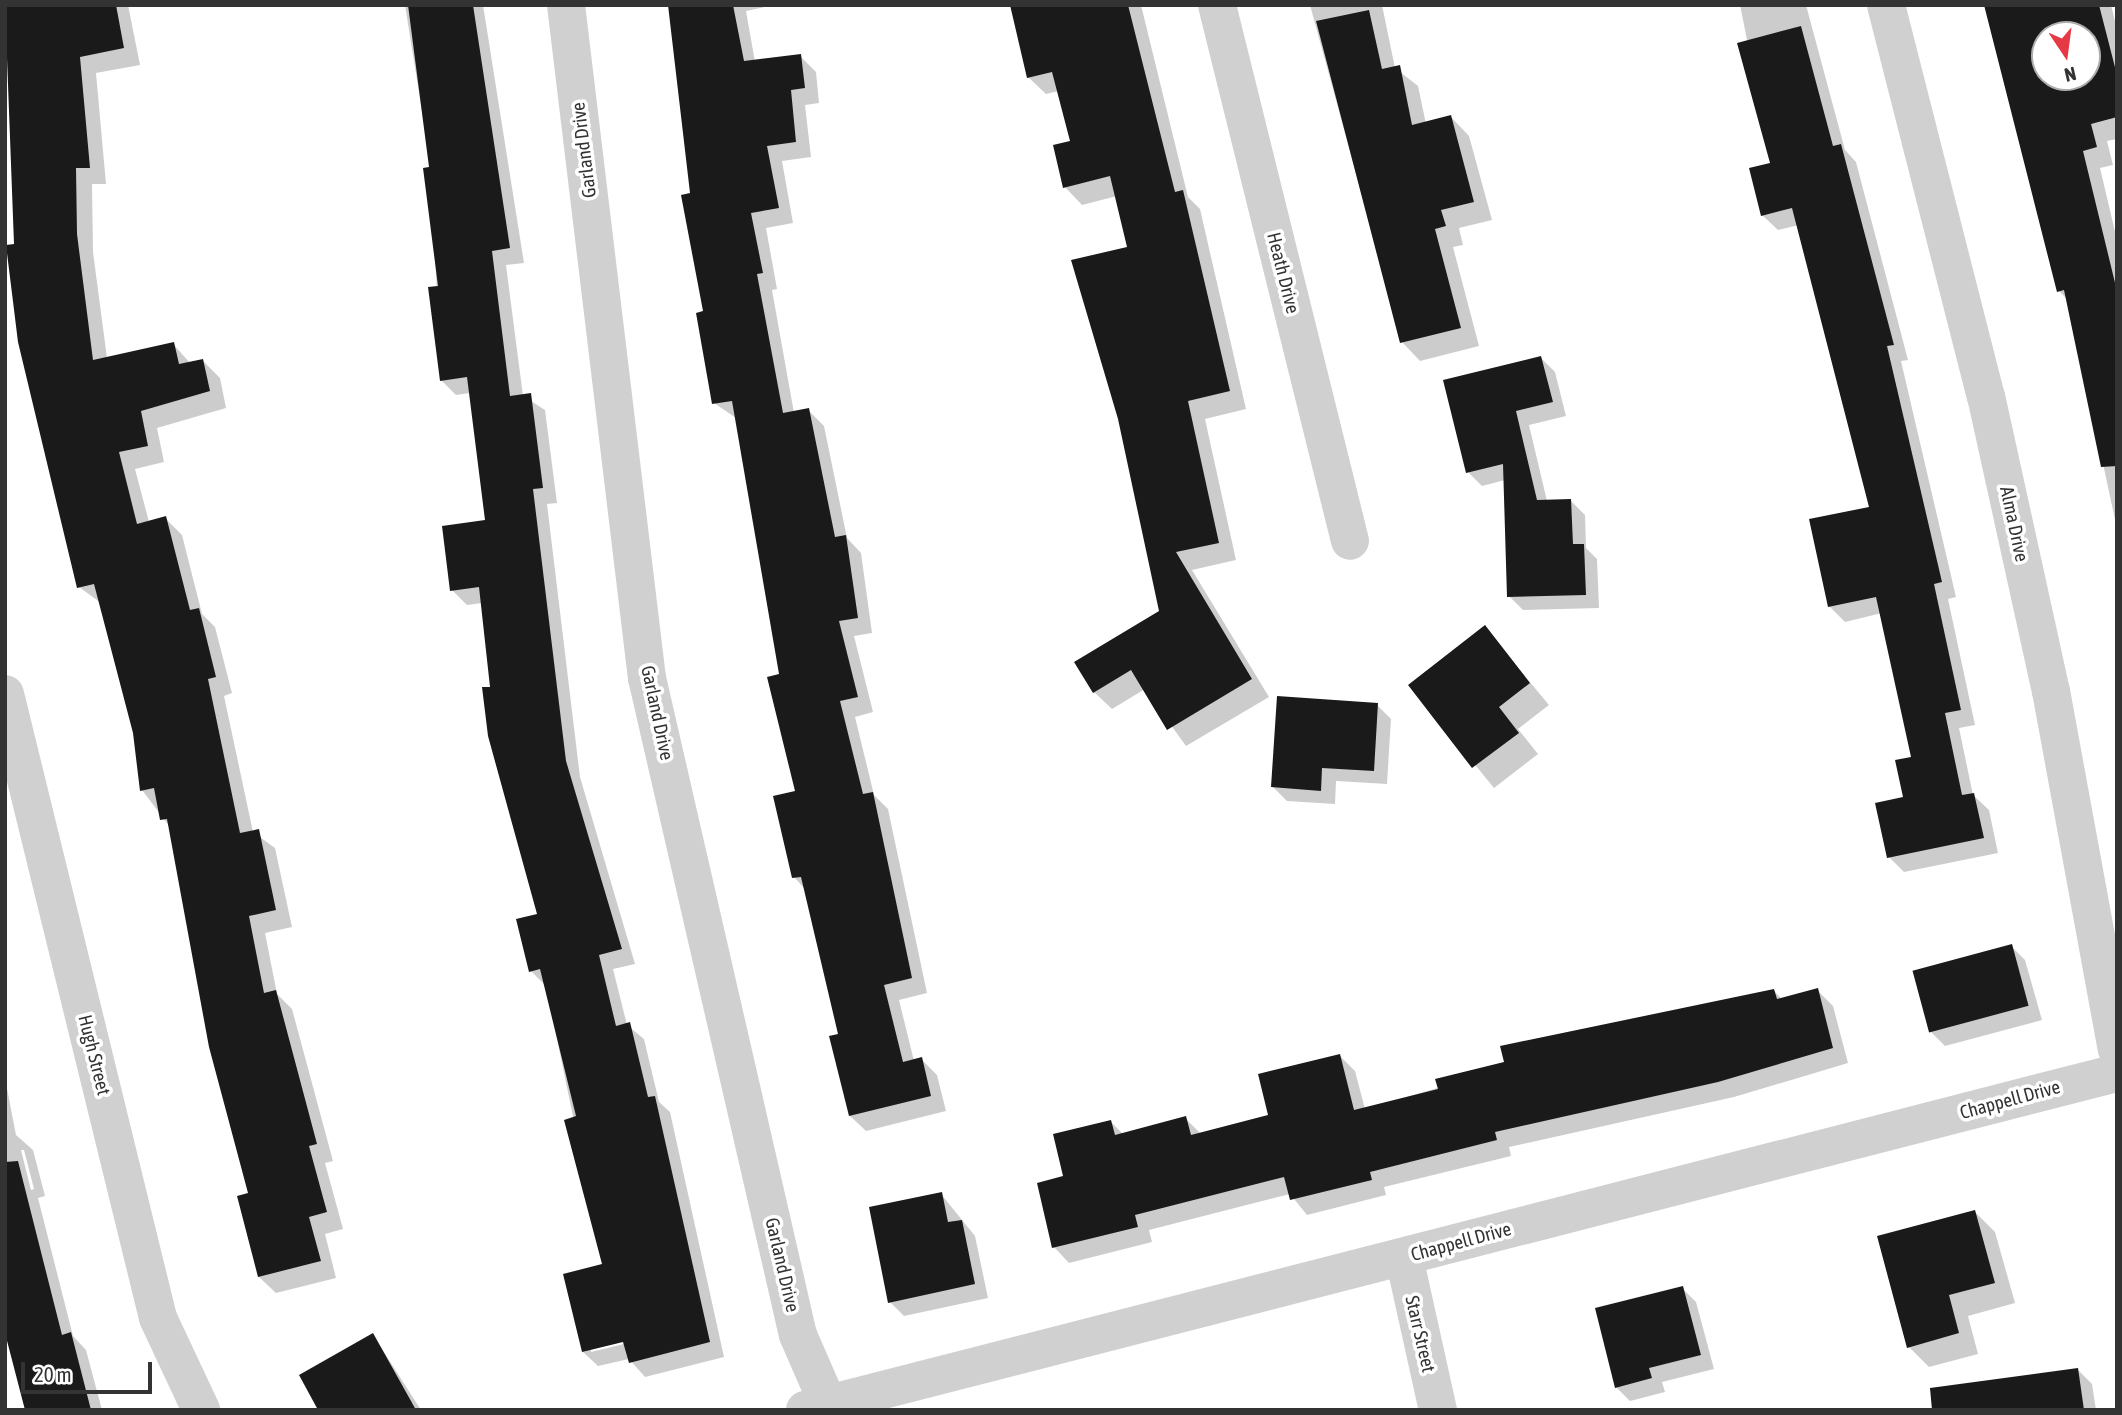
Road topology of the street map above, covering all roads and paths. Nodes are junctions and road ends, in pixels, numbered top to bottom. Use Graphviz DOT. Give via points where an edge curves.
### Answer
graph roads {
  1 [pos="566,5"];
  2 [pos="1217,5"];
  3 [pos="1886,5"];
  4 [pos="1350,541"];
  5 [pos="5,694"];
  6 [pos="2117,1049"];
  7 [pos="2117,1073"];
  8 [pos="1404,1257"];
  9 [pos="816,1407"];
  10 [pos="201,1410"];
  11 [pos="1438,1410"];
  1 -- 9 [label="street, Garland Drive" via="648,678"];
  2 -- 4 [label="street, Heath Drive"];
  3 -- 6 [label="street, Alma Drive" via="1998,449 2051,691"];
  5 -- 10 [label="street, Hugh Street" via="158,1318"];
  7 -- 8 [label="street, Chappell Drive"];
  8 -- 9 [label="street, Chappell Drive"];
  8 -- 11 [label="street, Starr Street"];
}
